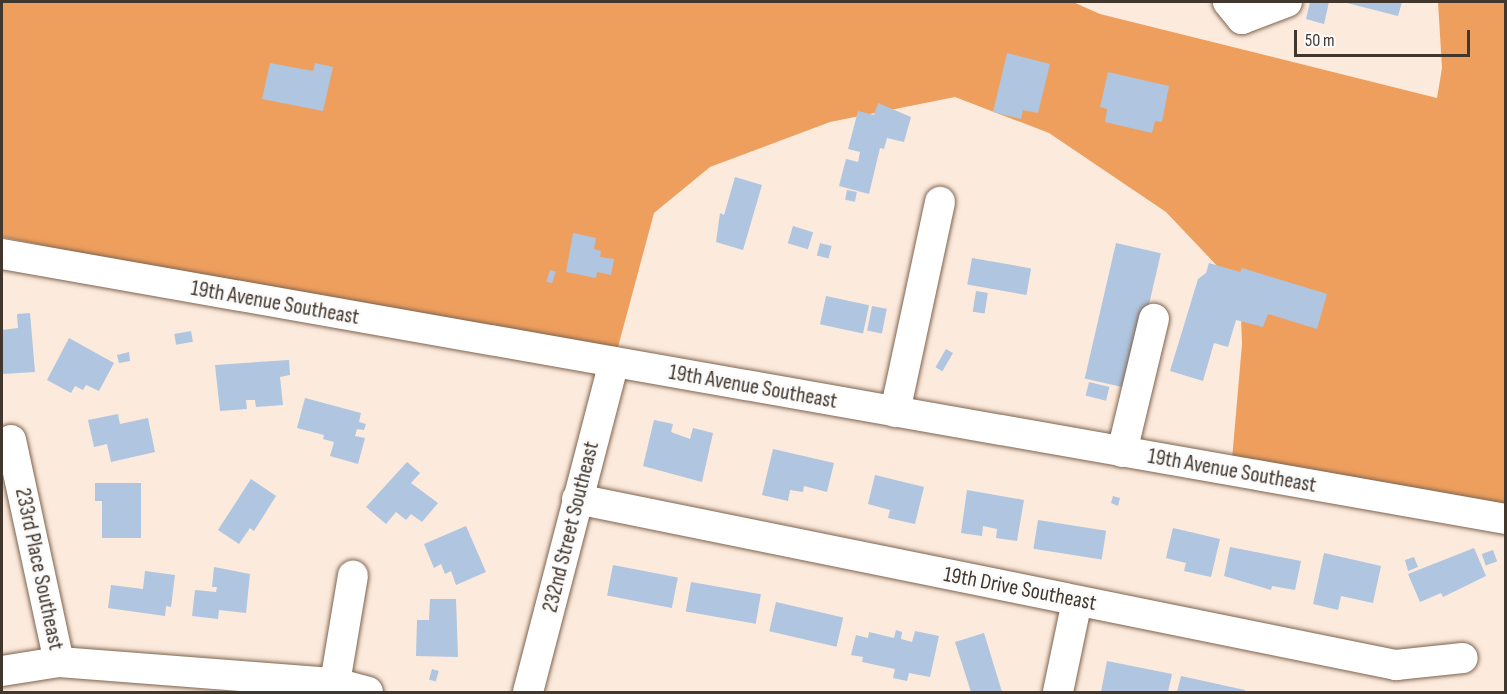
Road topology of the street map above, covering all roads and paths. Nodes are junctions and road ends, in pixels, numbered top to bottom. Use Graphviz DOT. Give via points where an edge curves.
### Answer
graph roads {
  1 [pos="1228,2"];
  2 [pos="1287,2"];
  3 [pos="940,202"];
  4 [pos="2,254"];
  5 [pos="1154,319"];
  6 [pos="614,362"];
  7 [pos="895,412"];
  8 [pos="11,440"];
  9 [pos="1122,452"];
  10 [pos="577,499"];
  11 [pos="1506,519"];
  12 [pos="353,576"];
  13 [pos="1077,601"];
  14 [pos="1463,658"];
  15 [pos="59,662"];
  16 [pos="2,671"];
  17 [pos="197,682"];
  18 [pos="335,683"];
  19 [pos="368,693"];
  20 [pos="528,693"];
  21 [pos="1058,693"];
  1 -- 2 [label="street" via="1242,19"];
  3 -- 7 [label="street"];
  4 -- 6 [label="street, 19th Avenue Southeast"];
  5 -- 9 [label="street"];
  6 -- 7 [label="street, 19th Avenue Southeast"];
  6 -- 10 [label="street, 232nd Street Southeast"];
  7 -- 9 [label="street, 19th Avenue Southeast"];
  8 -- 15 [label="street, 233rd Place Southeast"];
  9 -- 11 [label="street, 19th Avenue Southeast"];
  10 -- 13 [label="street, 19th Drive Southeast"];
  10 -- 20 [label="street, 232nd Street Southeast"];
  12 -- 18 [label="street"];
  13 -- 14 [label="street, 19th Drive Southeast" via="1396,665"];
  13 -- 21 [label="street"];
  15 -- 16 [label="street"];
  15 -- 17 [label="street"];
  17 -- 18 [label="street"];
  18 -- 19 [label="street"];
}
